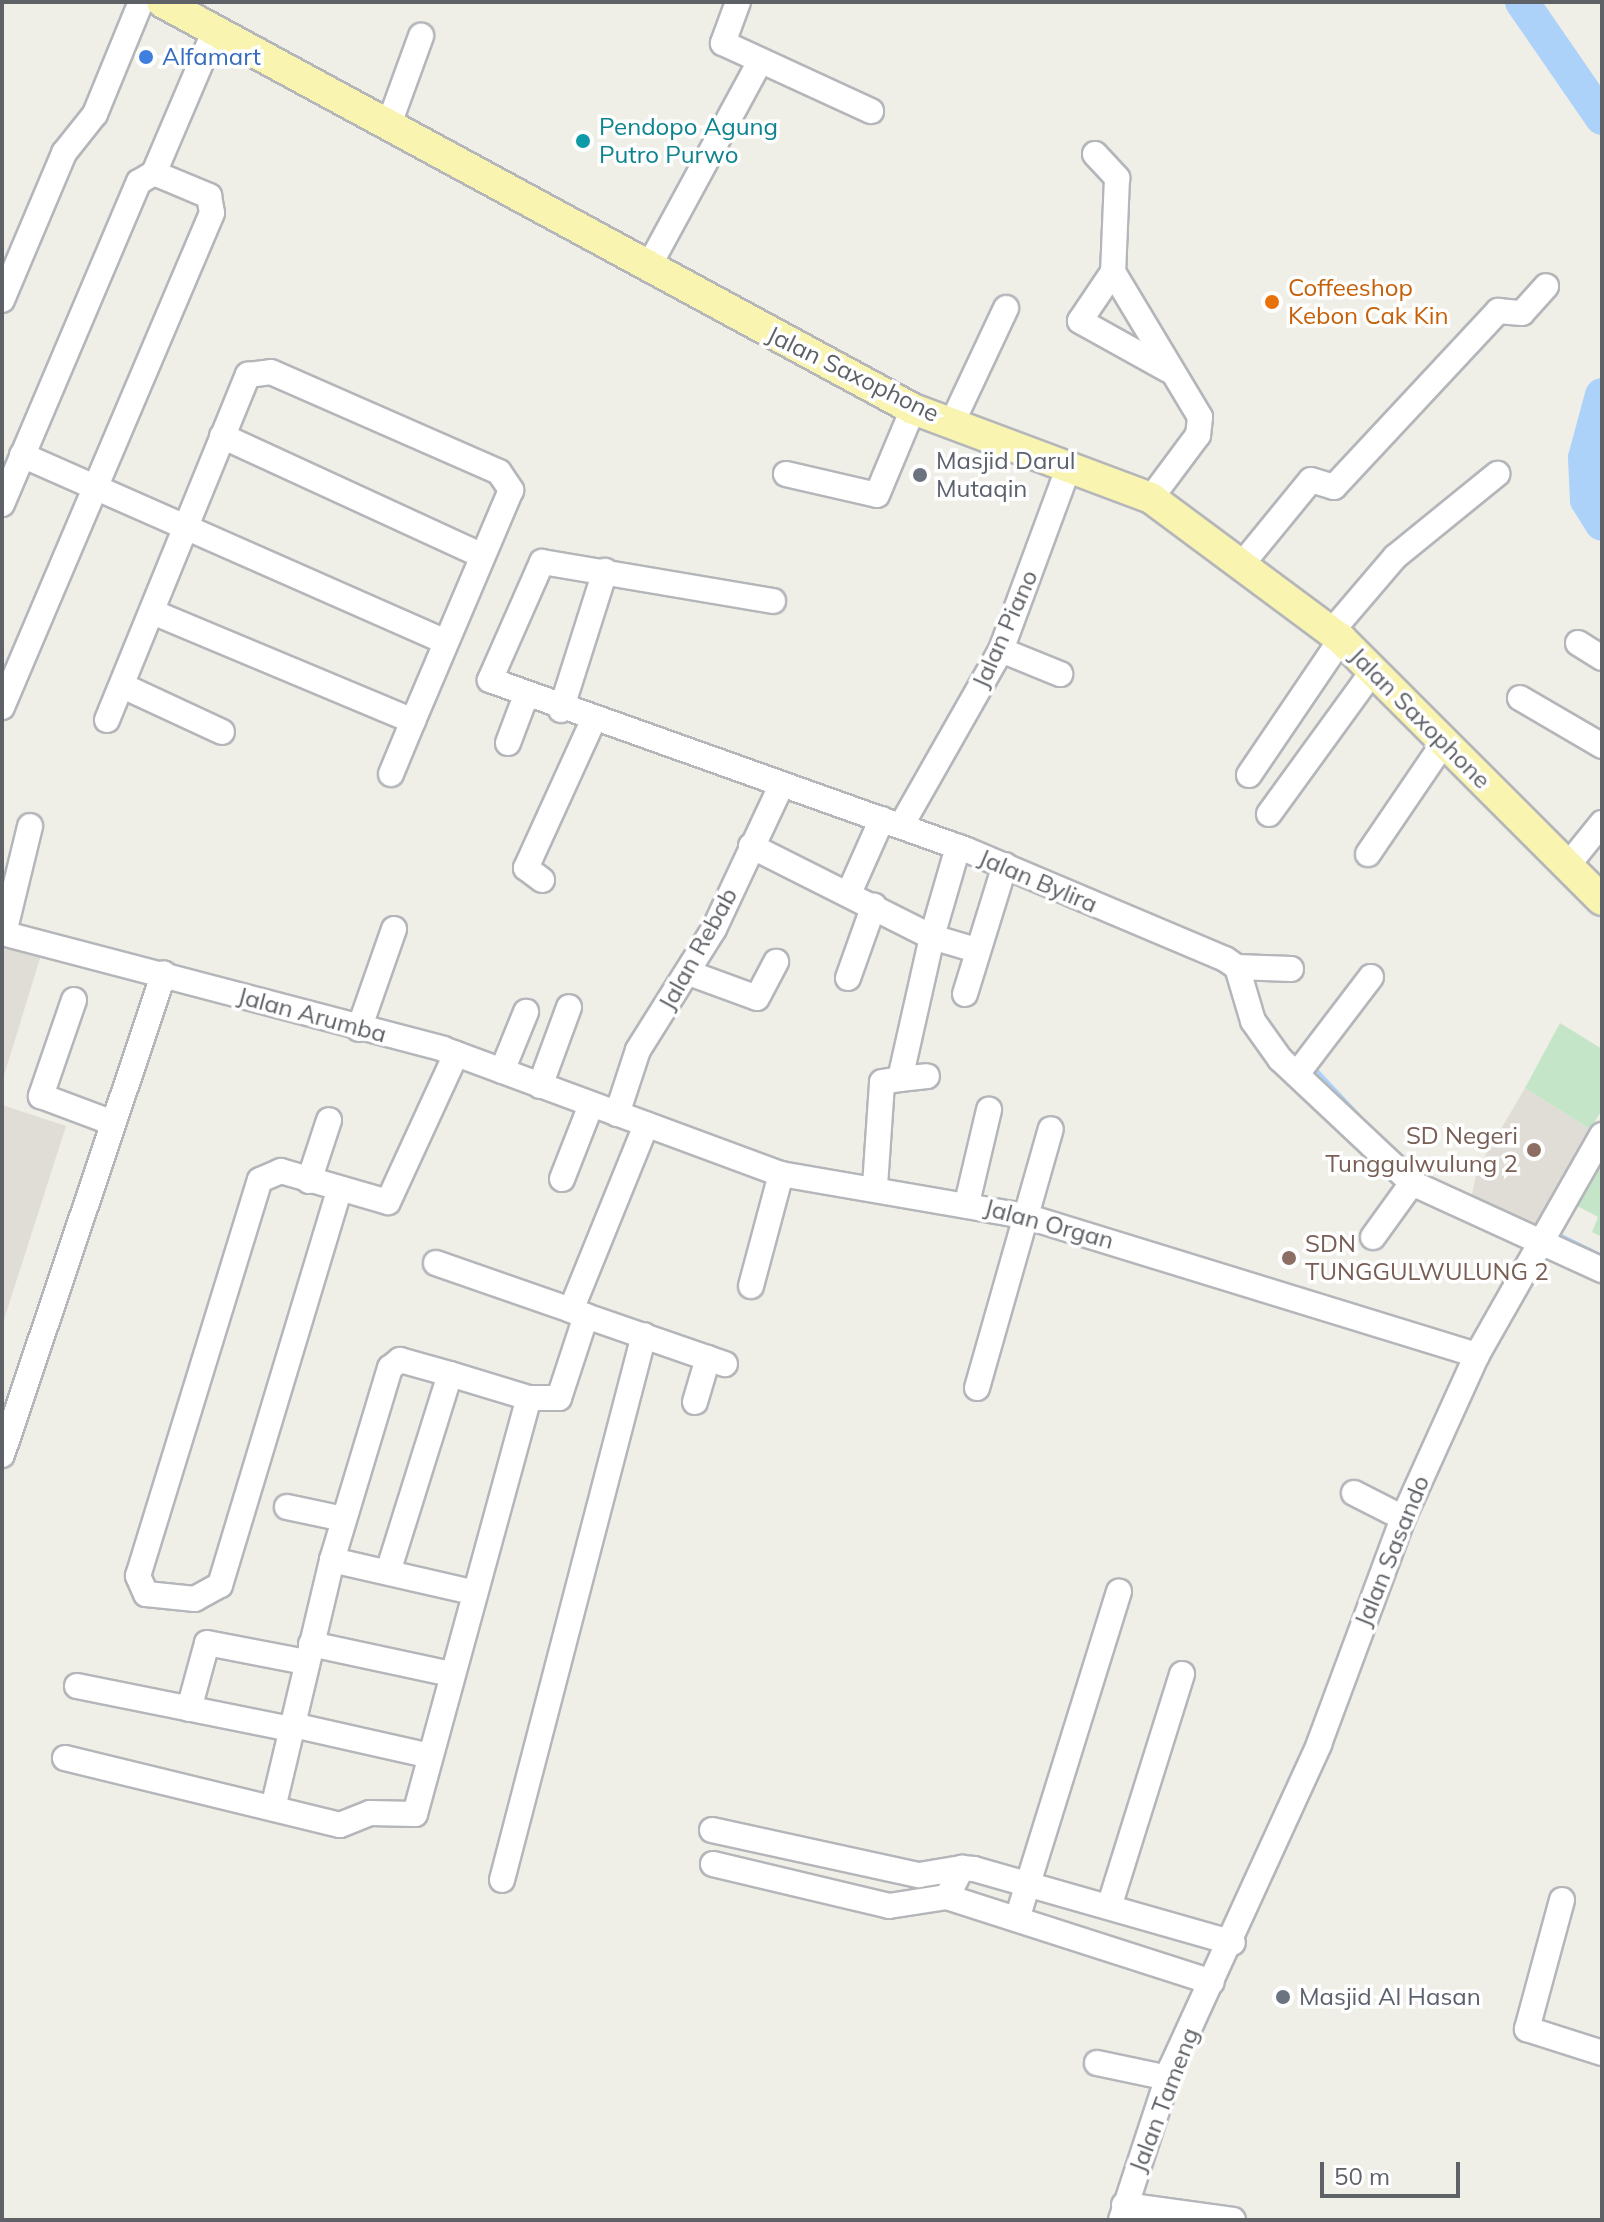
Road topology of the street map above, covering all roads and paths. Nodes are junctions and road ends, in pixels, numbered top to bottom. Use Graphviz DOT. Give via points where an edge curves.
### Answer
graph roads {
  1 [pos="141,2"];
  2 [pos="162,2"];
  3 [pos="738,2"];
  4 [pos="215,30"];
  5 [pos="421,36"];
  6 [pos="760,61"];
  7 [pos="871,111"];
  8 [pos="389,124"];
  9 [pos="1095,154"];
  10 [pos="154,173"];
  11 [pos="650,264"];
  12 [pos="1113,272"];
  13 [pos="1546,286"];
  14 [pos="2,300"];
  15 [pos="1006,308"];
  16 [pos="1170,371"];
  17 [pos="913,409"];
  18 [pos="952,423"];
  19 [pos="222,436"];
  20 [pos="22,455"];
  21 [pos="1069,466"];
  22 [pos="786,474"];
  23 [pos="1497,474"];
  24 [pos="98,488"];
  25 [pos="1151,498"];
  26 [pos="2,504"];
  27 [pos="185,525"];
  28 [pos="481,555"];
  29 [pos="1243,563"];
  30 [pos="605,571"];
  31 [pos="773,601"];
  32 [pos="153,612"];
  33 [pos="1336,636"];
  34 [pos="443,641"];
  35 [pos="1578,643"];
  36 [pos="1001,650"];
  37 [pos="1602,658"];
  38 [pos="1373,671"];
  39 [pos="1060,674"];
  40 [pos="123,686"];
  41 [pos="525,698"];
  42 [pos="1520,698"];
  43 [pos="2,707"];
  44 [pos="561,710"];
  45 [pos="107,720"];
  46 [pos="413,721"];
  47 [pos="593,721"];
  48 [pos="222,732"];
  49 [pos="508,743"];
  50 [pos="1442,745"];
  51 [pos="1602,746"];
  52 [pos="391,774"];
  53 [pos="1249,775"];
  54 [pos="782,784"];
  55 [pos="1269,814"];
  56 [pos="891,822"];
  57 [pos="1602,823"];
  58 [pos="30,826"];
  59 [pos="751,846"];
  60 [pos="958,847"];
  61 [pos="1368,854"];
  62 [pos="1005,865"];
  63 [pos="1568,865"];
  64 [pos="542,880"];
  65 [pos="849,893"];
  66 [pos="1602,900"];
  67 [pos="874,905"];
  68 [pos="394,929"];
  69 [pos="3,933"];
  70 [pos="932,935"];
  71 [pos="976,950"];
  72 [pos="776,962"];
  73 [pos="1245,966"];
  74 [pos="1291,969"];
  75 [pos="164,973"];
  76 [pos="689,973"];
  77 [pos="1371,977"];
  78 [pos="848,978"];
  79 [pos="965,994"];
  80 [pos="74,1000"];
  81 [pos="569,1007"];
  82 [pos="526,1012"];
  83 [pos="359,1029"];
  84 [pos="456,1054"];
  85 [pos="1305,1066"];
  86 [pos="502,1071"];
  87 [pos="927,1076"];
  88 [pos="888,1084"];
  89 [pos="540,1086"];
  90 [pos="591,1105"];
  91 [pos="989,1110"];
  92 [pos="617,1114"];
  93 [pos="329,1120"];
  94 [pos="113,1123"];
  95 [pos="646,1125"];
  96 [pos="1051,1129"];
  97 [pos="1602,1135"];
  98 [pos="781,1174"];
  99 [pos="562,1179"];
  100 [pos="309,1181"];
  101 [pos="1412,1183"];
  102 [pos="875,1186"];
  103 [pos="339,1191"];
  104 [pos="967,1203"];
  105 [pos="1025,1216"];
  106 [pos="1545,1235"];
  107 [pos="1373,1237"];
  108 [pos="436,1263"];
  109 [pos="1602,1270"];
  110 [pos="751,1286"];
  111 [pos="579,1313"];
  112 [pos="644,1335"];
  113 [pos="1477,1355"];
  114 [pos="450,1374"];
  115 [pos="977,1388"];
  116 [pos="529,1398"];
  117 [pos="695,1402"];
  118 [pos="2,1455"];
  119 [pos="1354,1493"];
  120 [pos="287,1507"];
  121 [pos="1403,1518"];
  122 [pos="344,1519"];
  123 [pos="332,1560"];
  124 [pos="388,1572"];
  125 [pos="1119,1591"];
  126 [pos="472,1592"];
  127 [pos="309,1653"];
  128 [pos="451,1674"];
  129 [pos="1182,1674"];
  130 [pos="77,1686"];
  131 [pos="189,1709"];
  132 [pos="292,1727"];
  133 [pos="431,1756"];
  134 [pos="65,1758"];
  135 [pos="273,1808"];
  136 [pos="712,1830"];
  137 [pos="777,1848"];
  138 [pos="713,1864"];
  139 [pos="860,1864"];
  140 [pos="962,1868"];
  141 [pos="1030,1879"];
  142 [pos="502,1880"];
  143 [pos="768,1880"];
  144 [pos="947,1897"];
  145 [pos="843,1898"];
  146 [pos="1562,1900"];
  147 [pos="1110,1904"];
  148 [pos="1017,1919"];
  149 [pos="1233,1943"];
  150 [pos="1212,1982"];
  151 [pos="1600,2046"];
  152 [pos="1097,2063"];
  153 [pos="1168,2078"];
  154 [pos="1122,2213"];
  155 [pos="1233,2220"];
  1 -- 14 [label="street" via="95,114 64,153"];
  2 -- 4 [label="main road, Jalan Saxophone"];
  3 -- 6 [label="street" via="720,40"];
  4 -- 8 [label="main road, Jalan Saxophone"];
  4 -- 10 [label="street"];
  5 -- 8 [label="street"];
  6 -- 7 [label="street"];
  6 -- 11 [label="street"];
  8 -- 11 [label="main road, Jalan Saxophone"];
  9 -- 12 [label="street" via="1117,178"];
  10 -- 20 [label="street" via="139,182"];
  10 -- 24 [label="street" via="209,196 214,207"];
  11 -- 17 [label="main road, Jalan Saxophone"];
  12 -- 16 [label="street"];
  12 -- 16 [label="street" via="1080,321"];
  13 -- 29 [label="street" via="1522,313 1498,311 1334,487 1311,480"];
  15 -- 18 [label="street"];
  16 -- 25 [label="street" via="1201,422"];
  17 -- 18 [label="main road, Jalan Saxophone"];
  17 -- 22 [label="street" via="877,495"];
  18 -- 21 [label="main road, Jalan Saxophone"];
  19 -- 27 [label="street"];
  19 -- 28 [label="street"];
  19 -- 28 [label="street" via="248,375 271,372 499,472 511,490"];
  20 -- 24 [label="street"];
  20 -- 26 [label="street"];
  21 -- 25 [label="main road, Jalan Saxophone"];
  21 -- 36 [label="street, Jalan Piano"];
  23 -- 33 [label="street" via="1395,557"];
  24 -- 27 [label="street"];
  24 -- 43 [label="street"];
  25 -- 29 [label="main road, Jalan Saxophone"];
  27 -- 32 [label="street"];
  27 -- 34 [label="street"];
  28 -- 34 [label="street"];
  29 -- 33 [label="main road, Jalan Saxophone"];
  30 -- 31 [label="street"];
  30 -- 41 [label="street, Jalan Bylira" via="539,564 489,675 494,684"];
  30 -- 44 [label="street"];
  32 -- 40 [label="street"];
  32 -- 46 [label="street"];
  33 -- 38 [label="main road, Jalan Saxophone"];
  33 -- 53 [label="street"];
  34 -- 46 [label="street"];
  35 -- 37 [label="street"];
  36 -- 39 [label="street"];
  36 -- 56 [label="street, Jalan Piano"];
  38 -- 50 [label="main road, Jalan Saxophone"];
  38 -- 55 [label="street"];
  40 -- 45 [label="street"];
  40 -- 48 [label="street"];
  41 -- 44 [label="street, Jalan Bylira"];
  41 -- 49 [label="street"];
  42 -- 51 [label="street"];
  44 -- 47 [label="street, Jalan Bylira"];
  46 -- 52 [label="street"];
  47 -- 54 [label="street, Jalan Bylira"];
  47 -- 64 [label="street" via="526,868"];
  50 -- 61 [label="street"];
  50 -- 63 [label="main road, Jalan Saxophone"];
  54 -- 56 [label="street, Jalan Bylira"];
  54 -- 59 [label="street, Jalan Rebab"];
  56 -- 60 [label="street, Jalan Bylira"];
  56 -- 65 [label="street, Jalan Piano"];
  57 -- 63 [label="street"];
  58 -- 69 [label="street"];
  59 -- 65 [label="street"];
  59 -- 76 [label="street, Jalan Rebab"];
  60 -- 62 [label="street, Jalan Bylira"];
  60 -- 70 [label="street"];
  62 -- 71 [label="street"];
  62 -- 73 [label="street, Jalan Bylira"];
  63 -- 66 [label="main road, Jalan Saxophone"];
  65 -- 67 [label="street"];
  67 -- 70 [label="street"];
  67 -- 78 [label="street"];
  68 -- 83 [label="street"];
  69 -- 75 [label="street, Jalan Arumba"];
  70 -- 71 [label="street"];
  70 -- 88 [label="street"];
  71 -- 79 [label="street"];
  72 -- 76 [label="street" via="757,998"];
  73 -- 74 [label="street, Jalan Bylira"];
  73 -- 85 [label="street" via="1253,1021"];
  75 -- 83 [label="street, Jalan Arumba"];
  75 -- 94 [label="street"];
  76 -- 92 [label="street, Jalan Rebab" via="638,1050"];
  77 -- 85 [label="street"];
  80 -- 94 [label="street" via="41,1096"];
  81 -- 89 [label="street"];
  82 -- 86 [label="street"];
  83 -- 84 [label="street, Jalan Arumba"];
  84 -- 86 [label="street, Jalan Arumba"];
  84 -- 103 [label="street" via="393,1198 377,1204"];
  85 -- 101 [label="street"];
  86 -- 89 [label="street, Jalan Arumba"];
  87 -- 88 [label="street"];
  88 -- 102 [label="street"];
  89 -- 90 [label="street, Jalan Arumba"];
  90 -- 92 [label="street, Jalan Arumba"];
  90 -- 99 [label="street"];
  91 -- 104 [label="street"];
  92 -- 95 [label="street, Jalan Organ"];
  93 -- 100 [label="street"];
  94 -- 118 [label="street"];
  95 -- 98 [label="street, Jalan Organ"];
  95 -- 111 [label="street"];
  96 -- 105 [label="street"];
  97 -- 106 [label="street, Jalan Sasando"];
  98 -- 102 [label="street, Jalan Organ"];
  98 -- 110 [label="street"];
  100 -- 103 [label="street"];
  100 -- 103 [label="street" via="276,1170 260,1180 138,1576 146,1594 195,1599 220,1585"];
  101 -- 106 [label="street"];
  101 -- 107 [label="street"];
  102 -- 104 [label="street, Jalan Organ"];
  104 -- 105 [label="street, Jalan Organ"];
  105 -- 113 [label="street, Jalan Organ"];
  105 -- 115 [label="street"];
  106 -- 109 [label="street"];
  106 -- 113 [label="street, Jalan Sasando"];
  108 -- 111 [label="street"];
  111 -- 112 [label="street"];
  111 -- 116 [label="street" via="559,1398"];
  112 -- 117 [label="street" via="716,1361"];
  112 -- 142 [label="street"];
  113 -- 121 [label="street, Jalan Sasando"];
  114 -- 116 [label="street"];
  114 -- 122 [label="street" via="394,1363"];
  114 -- 124 [label="street"];
  116 -- 126 [label="street"];
  119 -- 121 [label="street"];
  120 -- 122 [label="street"];
  121 -- 149 [label="street, Jalan Sasando"];
  122 -- 123 [label="street"];
  123 -- 124 [label="street"];
  123 -- 127 [label="street"];
  124 -- 126 [label="street"];
  125 -- 141 [label="street"];
  126 -- 128 [label="street"];
  127 -- 128 [label="street"];
  127 -- 131 [label="street" via="207,1643"];
  127 -- 132 [label="street"];
  128 -- 133 [label="street"];
  129 -- 147 [label="street"];
  130 -- 131 [label="street"];
  131 -- 132 [label="street"];
  132 -- 133 [label="street"];
  132 -- 135 [label="street"];
  133 -- 135 [label="street" via="419,1809 409,1817 370,1813 340,1825"];
  134 -- 135 [label="street"];
  136 -- 137 [label="street"];
  137 -- 139 [label="street"];
  137 -- 143 [label="street"];
  138 -- 143 [label="street"];
  139 -- 140 [label="street" via="927,1876"];
  139 -- 145 [label="street"];
  140 -- 141 [label="street"];
  140 -- 144 [label="street"];
  141 -- 147 [label="street"];
  141 -- 148 [label="street"];
  143 -- 145 [label="street"];
  144 -- 145 [label="street" via="889,1906"];
  144 -- 148 [label="street"];
  146 -- 151 [label="street" via="1527,2029"];
  147 -- 149 [label="street"];
  148 -- 150 [label="street"];
  149 -- 150 [label="street, Jalan Sasando"];
  150 -- 153 [label="street, Jalan Tameng"];
  152 -- 153 [label="street"];
  153 -- 154 [label="street, Jalan Tameng"];
  154 -- 155 [label="street"];
}
